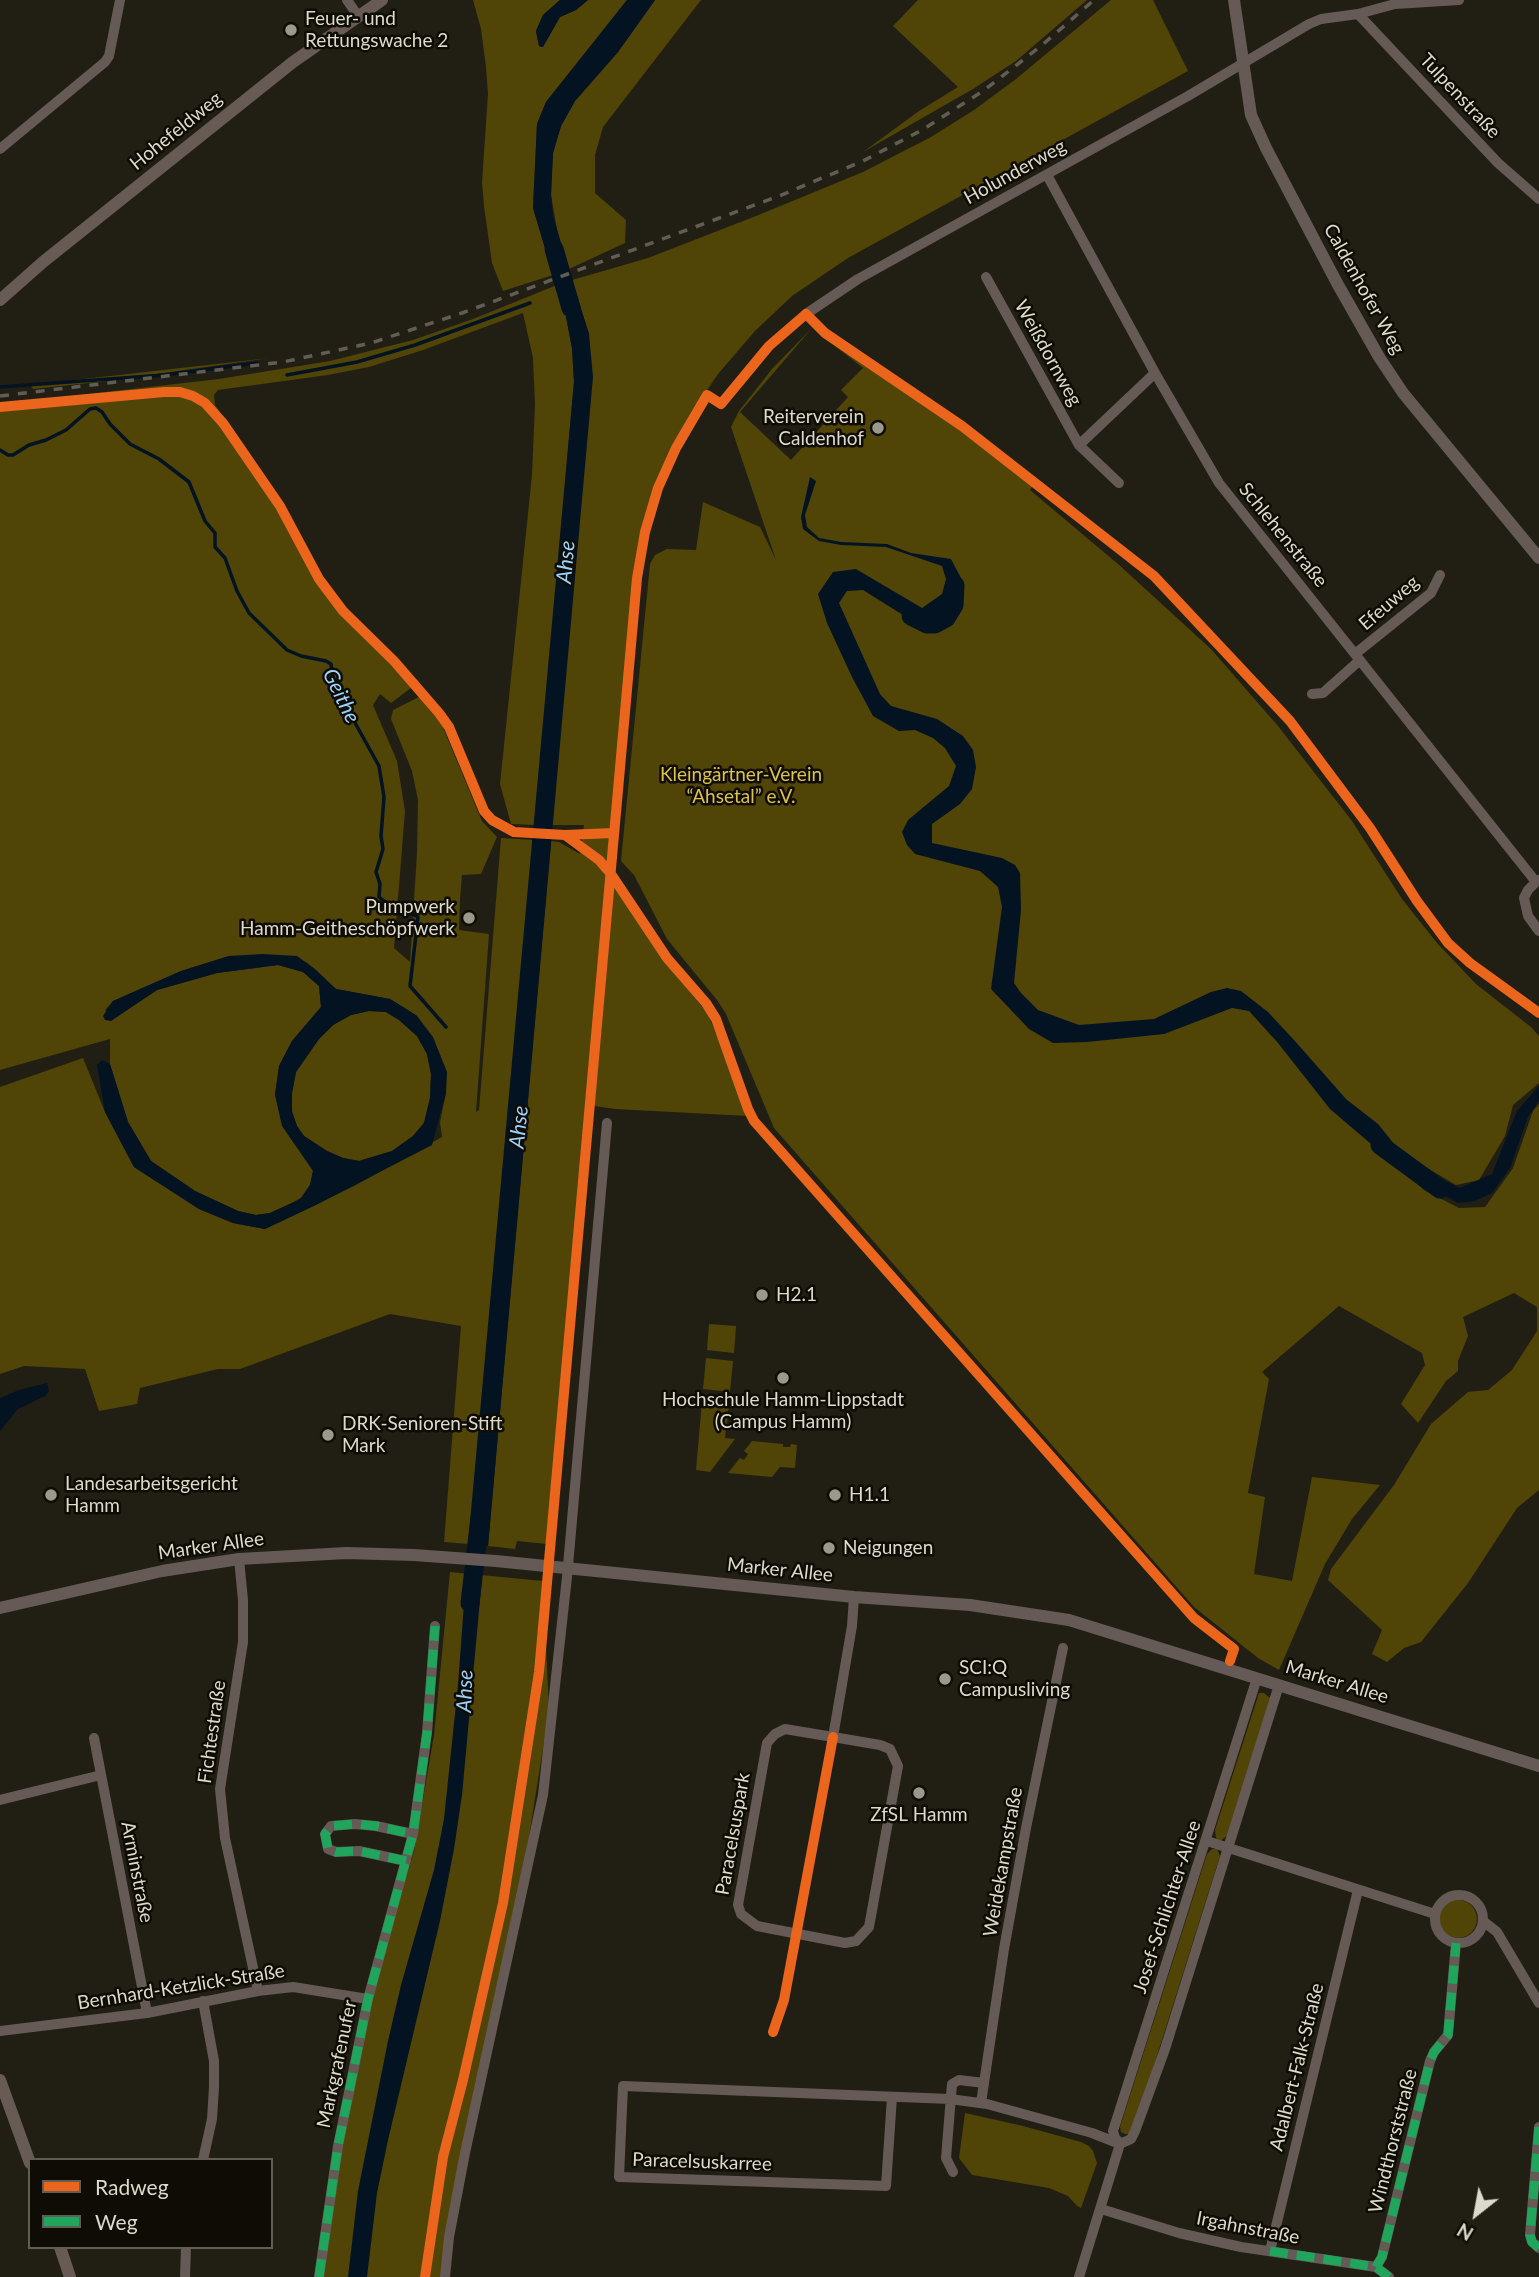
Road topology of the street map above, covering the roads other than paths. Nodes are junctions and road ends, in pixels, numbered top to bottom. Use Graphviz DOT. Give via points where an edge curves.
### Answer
graph roads {
  1 [pos="120,0"];
  2 [pos="347,0"];
  3 [pos="382,0"];
  4 [pos="1234,0"];
  5 [pos="1459,0"];
  6 [pos="1358,14"];
  7 [pos="358,16"];
  8 [pos="1243,63"];
  9 [pos="0,149"];
  10 [pos="1047,175"];
  11 [pos="1539,199"];
  12 [pos="986,277"];
  13 [pos="0,300"];
  14 [pos="806,314"];
  15 [pos="1155,373"];
  16 [pos="1079,445"];
  17 [pos="1119,483"];
  18 [pos="1539,558"];
  19 [pos="1440,575"];
  20 [pos="1358,657"];
  21 [pos="1312,694"];
  22 [pos="1538,881"];
  23 [pos="1539,931"];
  24 [pos="607,1123"];
  25 [pos="239,1559"];
  26 [pos="567,1569"];
  27 [pos="854,1597"];
  28 [pos="0,1608"];
  29 [pos="435,1626"];
  30 [pos="1063,1648"];
  31 [pos="1257,1678"];
  32 [pos="1274,1680"];
  33 [pos="94,1738"];
  34 [pos="833,1738"];
  35 [pos="1539,1766"];
  36 [pos="101,1775"];
  37 [pos="0,1800"];
  38 [pos="413,1835"];
  39 [pos="1207,1841"];
  40 [pos="1228,1848"];
  41 [pos="406,1861"];
  42 [pos="1358,1890"];
  43 [pos="1435,1914"];
  44 [pos="1483,1921"];
  45 [pos="1456,1943"];
  46 [pos="258,1991"];
  47 [pos="368,1999"];
  48 [pos="203,2001"];
  49 [pos="1539,2003"];
  50 [pos="148,2013"];
  51 [pos="0,2031"];
  52 [pos="0,2080"];
  53 [pos="984,2083"];
  54 [pos="892,2097"];
  55 [pos="946,2098"];
  56 [pos="981,2103"];
  57 [pos="1539,2127"];
  58 [pos="1120,2144"];
  59 [pos="28,2158"];
  60 [pos="203,2158"];
  61 [pos="953,2172"];
  62 [pos="1101,2208"];
  63 [pos="1539,2248"];
  64 [pos="61,2249"];
  65 [pos="186,2249"];
  66 [pos="1269,2252"];
  67 [pos="1376,2267"];
  68 [pos="70,2277"];
  69 [pos="185,2277"];
  70 [pos="319,2277"];
  71 [pos="445,2277"];
  72 [pos="1079,2277"];
  73 [pos="1389,2277"];
  1 -- 9 [label="street" via="105,62"];
  2 -- 7 [label="street"];
  3 -- 7 [label="main road, Hohefeldweg"];
  4 -- 8 [label="street, Caldenhofer Weg"];
  5 -- 6 [label="street, Holunderweg" via="1395,4"];
  6 -- 8 [label="street, Holunderweg" via="1309,24"];
  6 -- 11 [label="street, Tulpenstraße" via="1498,163"];
  7 -- 13 [label="main road, Hohefeldweg" via="293,62"];
  8 -- 10 [label="street, Holunderweg"];
  8 -- 18 [label="street, Caldenhofer Weg" via="1259,133 1379,357 1403,393"];
  10 -- 14 [label="street, Holunderweg" via="858,279"];
  10 -- 15 [label="street, Schlehenstraße"];
  12 -- 16 [label="street, Weißdornweg"];
  15 -- 16 [label="street, Weißdornweg"];
  15 -- 20 [label="street, Schlehenstraße" via="1220,483"];
  16 -- 17 [label="street, Weißdornweg"];
  19 -- 20 [label="street, Efeuweg" via="1431,593"];
  20 -- 21 [label="street, Efeuweg" via="1323,693"];
  20 -- 22 [label="street, Schlehenstraße"];
  22 -- 23 [label="street" via="1524,898 1528,916"];
  24 -- 26 [label="street"];
  25 -- 26 [label="street, Marker Allee" via="346,1553"];
  25 -- 28 [label="street, Marker Allee" via="162,1571"];
  25 -- 46 [label="street, Fichtestraße" via="243,1642 220,1789 225,1838"];
  26 -- 27 [label="street, Marker Allee"];
  26 -- 71 [label="street" via="543,1795 465,2152"];
  27 -- 31 [label="street, Marker Allee" via="970,1605 1069,1620"];
  27 -- 34 [label="street"];
  29 -- 38 [label="street, Markgrafenufer"];
  30 -- 53 [label="street, Weidekampstraße" via="1026,1828"];
  31 -- 32 [label="street, Marker Allee"];
  31 -- 39 [label="street, Josef-Schlichter-Allee"];
  32 -- 35 [label="street, Marker Allee"];
  32 -- 40 [label="street, Josef-Schlichter-Allee"];
  33 -- 36 [label="street, Arminstraße"];
  34 -- 34 [label="street, Paracelsuspark" via="890,1749 898,1766 869,1927 856,1941 845,1943 757,1926 738,1905 767,1743 785,1729"];
  36 -- 37 [label="street"];
  36 -- 50 [label="street, Arminstraße"];
  38 -- 41 [label="street, Markgrafenufer"];
  38 -- 41 [label="street" via="355,1824 331,1826 325,1834 328,1849 337,1853 359,1851"];
  39 -- 40 [label="street"];
  39 -- 58 [label="street, Josef-Schlichter-Allee" via="1113,2131"];
  40 -- 42 [label="street"];
  40 -- 58 [label="street, Josef-Schlichter-Allee" via="1165,2049 1135,2131"];
  41 -- 47 [label="street, Markgrafenufer"];
  42 -- 43 [label="street"];
  42 -- 66 [label="street, Adalbert-Falk-Straße"];
  43 -- 44 [label="street" via="1443,1901 1459,1895 1475,1901"];
  43 -- 45 [label="street" via="1441,1934"];
  44 -- 45 [label="street" via="1476,1936"];
  44 -- 49 [label="street" via="1497,1932"];
  45 -- 67 [label="street, Windthorststraße" via="1448,2035 1430,2062"];
  46 -- 47 [label="street, Bernhard-Ketzlick-Straße" via="293,1987"];
  46 -- 48 [label="street, Bernhard-Ketzlick-Straße"];
  47 -- 70 [label="street, Markgrafenufer" via="338,2146"];
  48 -- 50 [label="street, Bernhard-Ketzlick-Straße"];
  48 -- 60 [label="street" via="214,2061 212,2119"];
  50 -- 51 [label="street, Bernhard-Ketzlick-Straße"];
  52 -- 59 [label="main road"];
  53 -- 55 [label="street" via="955,2081"];
  53 -- 56 [label="street, Weidekampstraße"];
  54 -- 54 [label="street, Paracelsuskarree" via="886,2186 619,2177 623,2086"];
  54 -- 55 [label="street, Paracelsuskarree"];
  55 -- 56 [label="street, Paracelsuskarree"];
  55 -- 61 [label="street" via="946,2158"];
  56 -- 58 [label="street, Paracelsuskarree"];
  57 -- 63 [label="street" via="1530,2235"];
  58 -- 62 [label="street, Josef-Schlichter-Allee"];
  62 -- 66 [label="street, Irgahnstraße" via="1179,2233"];
  62 -- 72 [label="street, Josef-Schlichter-Allee"];
  64 -- 68 [label="main road"];
  65 -- 69 [label="street"];
  66 -- 67 [label="street, Irgahnstraße"];
  67 -- 73 [label="street, Irgahnstraße"];
}
